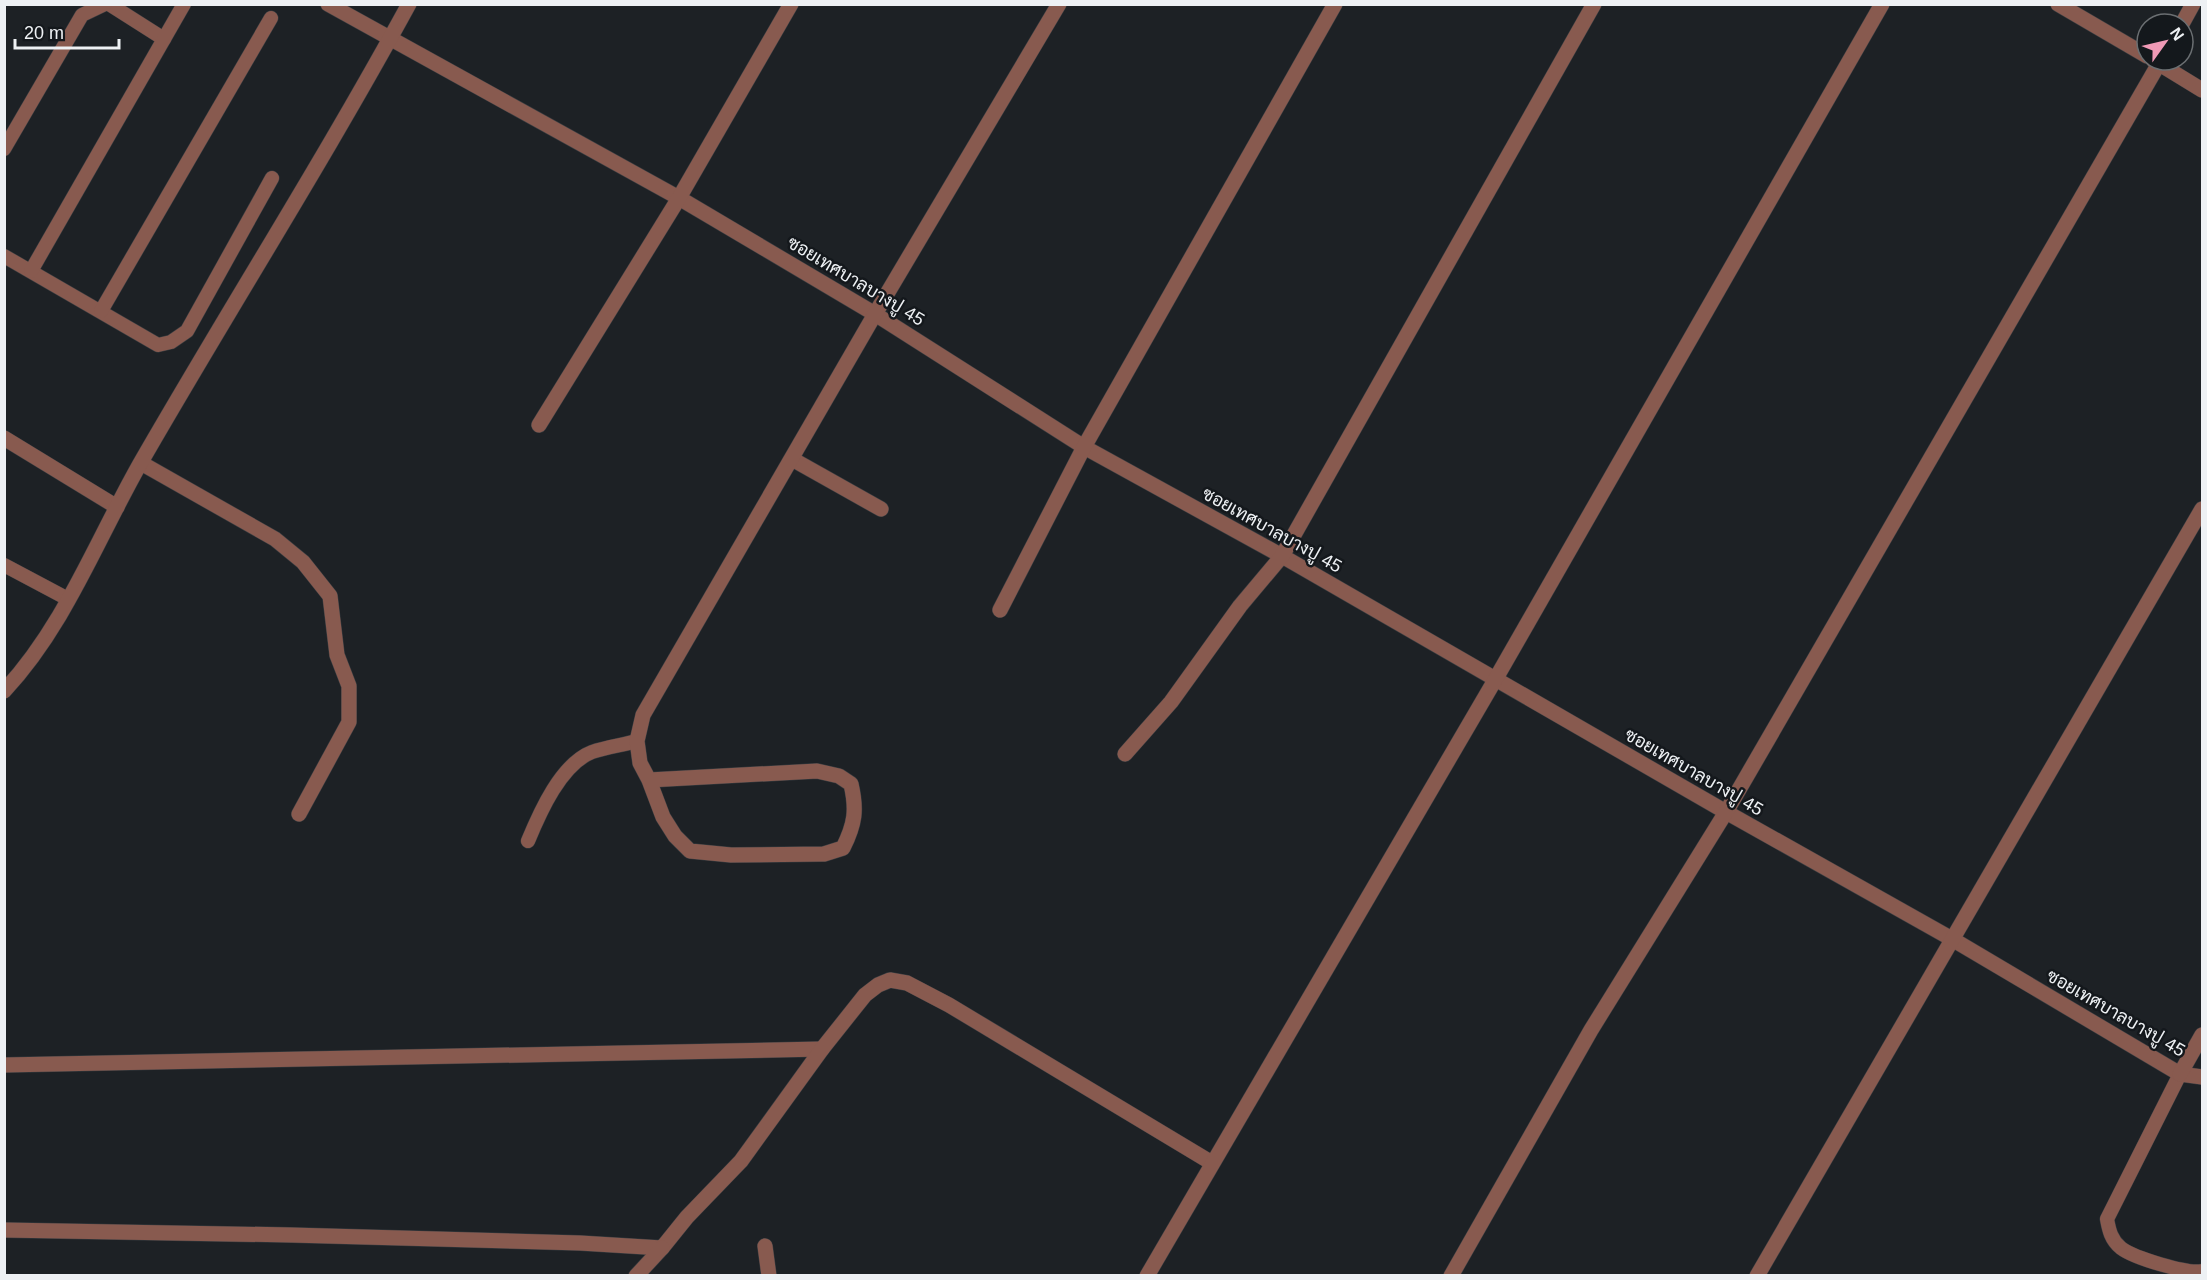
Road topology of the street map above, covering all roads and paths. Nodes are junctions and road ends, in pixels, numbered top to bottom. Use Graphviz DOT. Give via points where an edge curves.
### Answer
graph roads {
  1 [pos="107,4"];
  2 [pos="184,4"];
  3 [pos="328,4"];
  4 [pos="410,4"];
  5 [pos="791,4"];
  6 [pos="1059,4"];
  7 [pos="1335,4"];
  8 [pos="1594,4"];
  9 [pos="1882,4"];
  10 [pos="2058,4"];
  11 [pos="81,10"];
  12 [pos="271,18"];
  13 [pos="164,39"];
  14 [pos="390,40"];
  15 [pos="2135,48"];
  16 [pos="2148,72"];
  17 [pos="2174,72"];
  18 [pos="2202,90"];
  19 [pos="4,149"];
  20 [pos="273,178"];
  21 [pos="679,198"];
  22 [pos="4,256"];
  23 [pos="31,271"];
  24 [pos="101,311"];
  25 [pos="875,314"];
  26 [pos="539,425"];
  27 [pos="4,438"];
  28 [pos="1084,447"];
  29 [pos="792,459"];
  30 [pos="141,463"];
  31 [pos="117,507"];
  32 [pos="881,509"];
  33 [pos="2202,509"];
  34 [pos="1282,556"];
  35 [pos="4,565"];
  36 [pos="68,599"];
  37 [pos="1000,610"];
  38 [pos="1495,680"];
  39 [pos="4,691"];
  40 [pos="637,741"];
  41 [pos="1125,754"];
  42 [pos="649,780"];
  43 [pos="1726,813"];
  44 [pos="299,814"];
  45 [pos="528,841"];
  46 [pos="1952,939"];
  47 [pos="2202,1035"];
  48 [pos="822,1049"];
  49 [pos="4,1065"];
  50 [pos="2180,1074"];
  51 [pos="2202,1077"];
  52 [pos="1212,1163"];
  53 [pos="4,1230"];
  54 [pos="765,1246"];
  55 [pos="662,1248"];
  56 [pos="2202,1271"];
  57 [pos="636,1275"];
  58 [pos="769,1275"];
  59 [pos="1147,1275"];
  60 [pos="1451,1275"];
  61 [pos="1757,1275"];
  1 -- 11 [label="lane"];
  1 -- 13 [label="lane"];
  2 -- 13 [label="lane"];
  3 -- 14 [label="street, ซอยเทศบาลบางปู 45"];
  4 -- 14 [label="street"];
  5 -- 21 [label="street"];
  6 -- 25 [label="street"];
  7 -- 28 [label="street"];
  8 -- 34 [label="street"];
  9 -- 38 [label="street"];
  10 -- 15 [label="street"];
  11 -- 19 [label="lane"];
  12 -- 24 [label="lane"];
  13 -- 23 [label="lane"];
  14 -- 21 [label="street, ซอยเทศบาลบางปู 45"];
  14 -- 30 [label="street"];
  16 -- 43 [label="street"];
  17 -- 18 [label="street"];
  20 -- 24 [label="lane" via="187,331 158,345"];
  21 -- 25 [label="street, ซอยเทศบาลบางปู 45"];
  21 -- 26 [label="street"];
  22 -- 23 [label="lane"];
  23 -- 24 [label="lane"];
  25 -- 28 [label="street, ซอยเทศบาลบางปู 45"];
  25 -- 29 [label="street"];
  27 -- 31 [label="street"];
  28 -- 34 [label="street, ซอยเทศบาลบางปู 45"];
  28 -- 37 [label="street"];
  29 -- 32 [label="street"];
  29 -- 40 [label="street" via="644,715"];
  30 -- 31 [label="street"];
  30 -- 44 [label="street" via="274,539 303,562 330,596 337,655 349,686 349,722"];
  31 -- 36 [label="street"];
  33 -- 46 [label="street"];
  34 -- 38 [label="street, ซอยเทศบาลบางปู 45"];
  34 -- 41 [label="street" via="1240,606 1171,702"];
  35 -- 36 [label="lane"];
  36 -- 39 [label="street" via="26,668"];
  38 -- 43 [label="street, ซอยเทศบาลบางปู 45"];
  38 -- 52 [label="street"];
  40 -- 42 [label="street" via="640,763"];
  40 -- 45 [label="lane" via="591,753 574,763 559,781"];
  42 -- 42 [label="street" via="663,817 690,851 731,855 824,854 843,848 851,833 855,805 850,784 839,776 817,771"];
  43 -- 46 [label="street, ซอยเทศบาลบางปู 45"];
  43 -- 60 [label="street" via="1591,1030"];
  46 -- 50 [label="street, ซอยเทศบาลบางปู 45"];
  46 -- 61 [label="street"];
  47 -- 50 [label="street"];
  48 -- 49 [label="street"];
  48 -- 52 [label="street" via="865,995 878,985 890,980 908,983"];
  48 -- 55 [label="street" via="741,1161"];
  50 -- 51 [label="street, ซอยเทศบาลบางปู 45"];
  50 -- 56 [label="lane" via="2107,1219 2111,1236 2122,1248 2171,1268"];
  52 -- 59 [label="street"];
  53 -- 55 [label="street" via="314,1235"];
  54 -- 58 [label="street"];
  55 -- 57 [label="street"];
}
